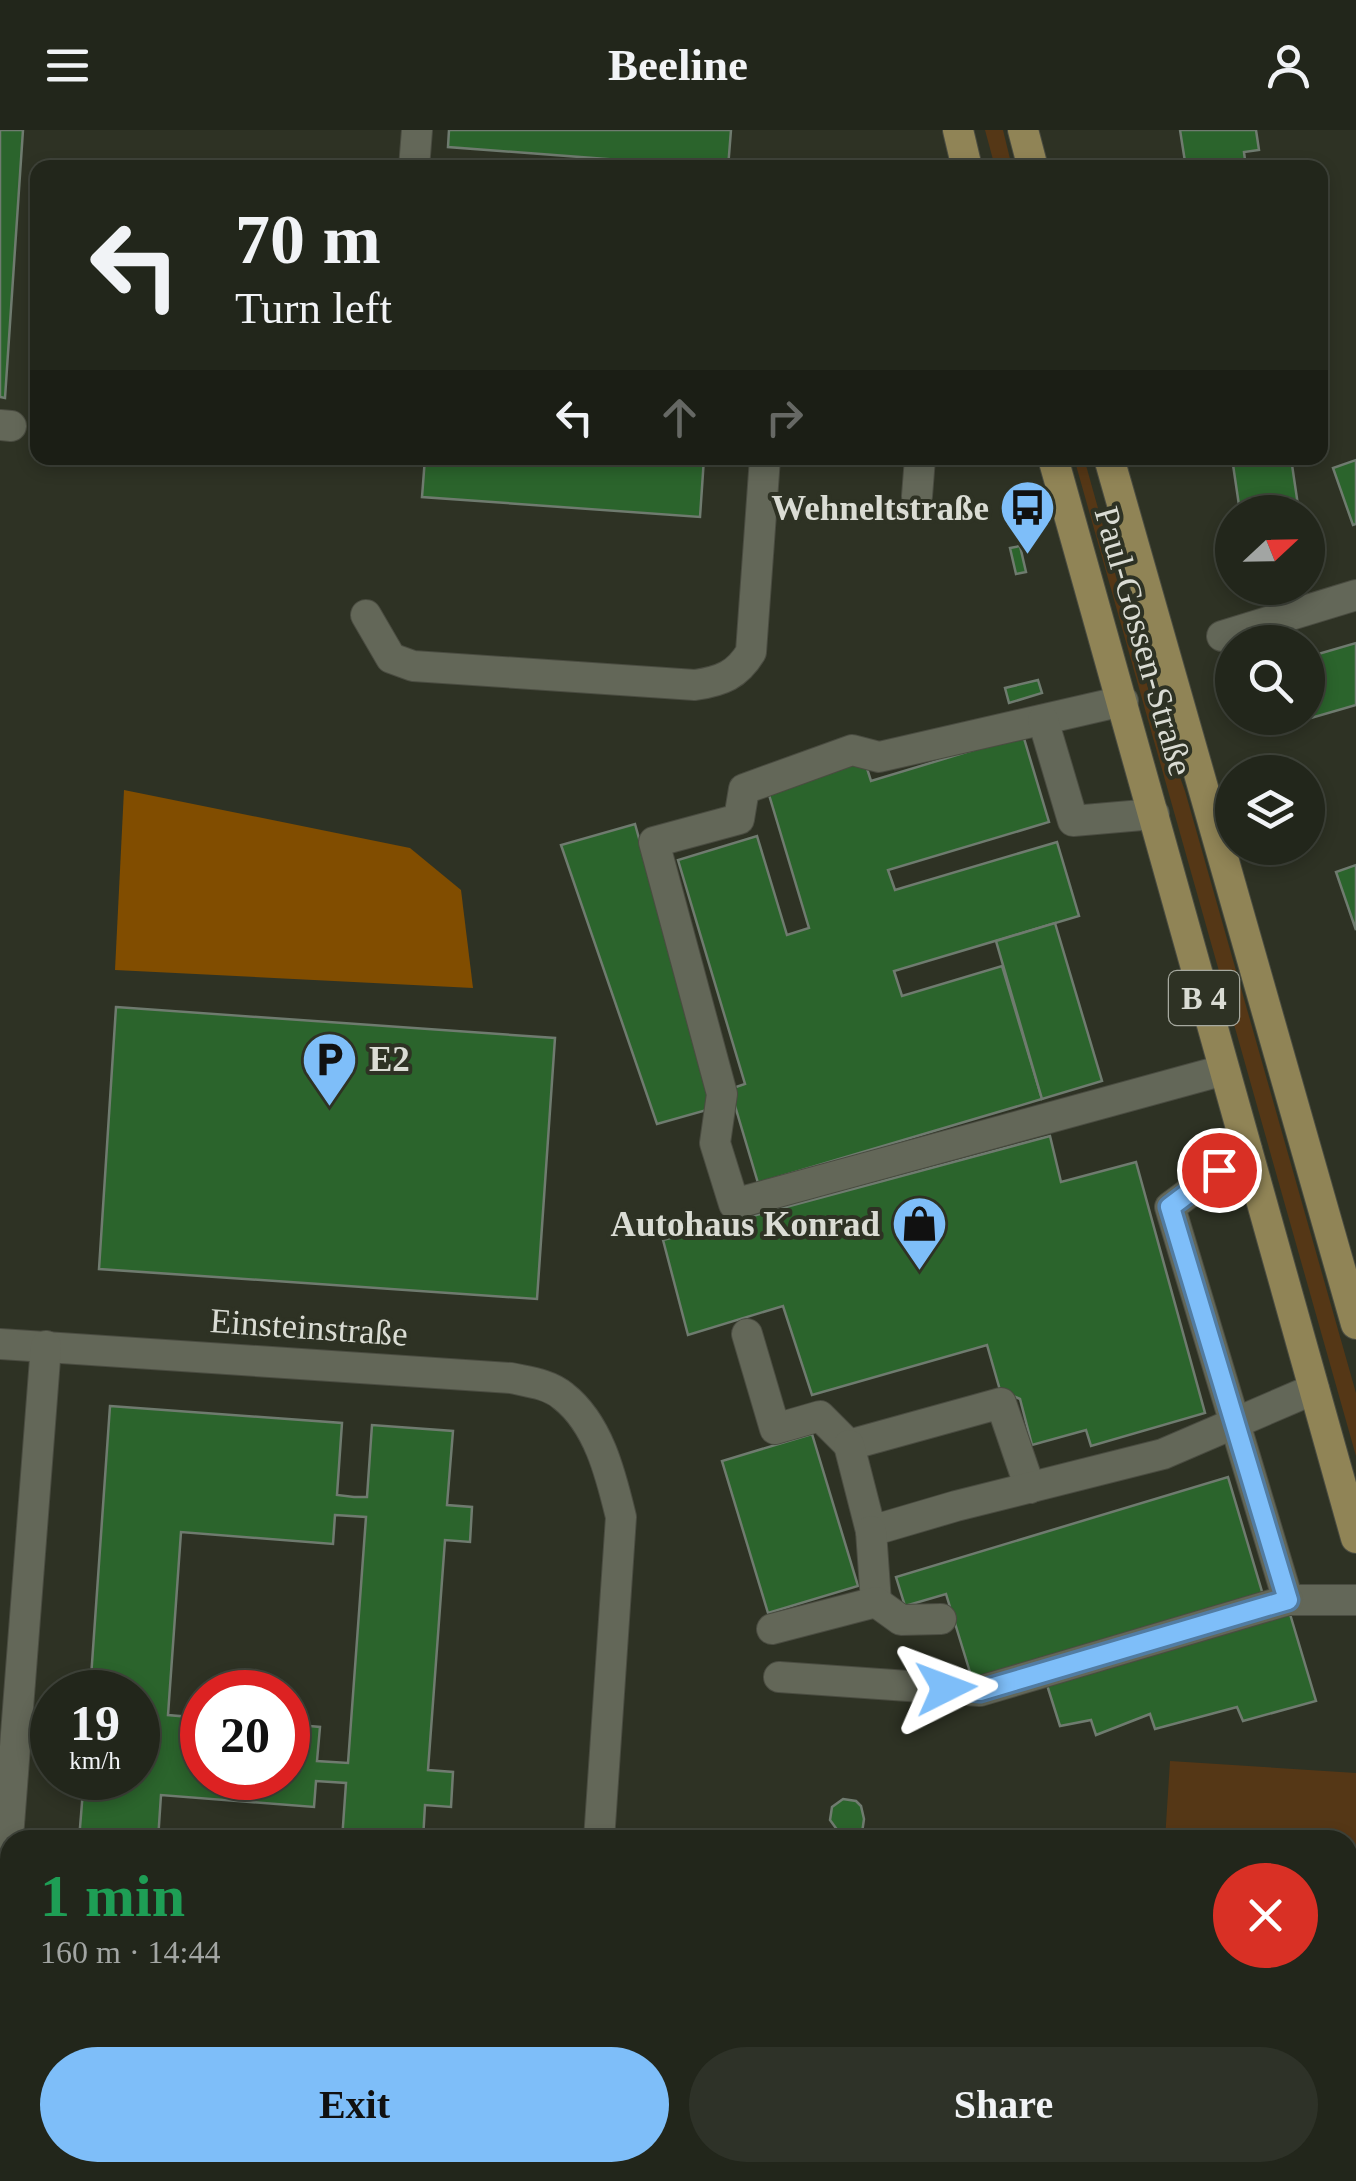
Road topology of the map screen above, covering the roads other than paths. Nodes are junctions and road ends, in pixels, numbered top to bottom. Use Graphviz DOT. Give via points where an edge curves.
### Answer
graph roads {
  1 [pos="417,130"];
  2 [pos="958,130"];
  3 [pos="1024,130"];
  4 [pos="415,160"];
  5 [pos="965,160"];
  6 [pos="1030,160"];
  7 [pos="919,465"];
  8 [pos="1056,465"];
  9 [pos="1111,465"];
  10 [pos="764,472"];
  11 [pos="917,496"];
  12 [pos="1356,595"];
  13 [pos="366,614"];
  14 [pos="1258,625"];
  15 [pos="1123,702"];
  16 [pos="1043,720"];
  17 [pos="1154,814"];
  18 [pos="1224,1070"];
  19 [pos="1246,1150"];
  20 [pos="1356,1324"];
  21 [pos="747,1334"];
  22 [pos="0,1344"];
  23 [pos="46,1346"];
  24 [pos="1314,1389"];
  25 [pos="1233,1422"];
  26 [pos="849,1445"];
  27 [pos="1030,1488"];
  28 [pos="871,1532"];
  29 [pos="1356,1538"];
  30 [pos="1288,1600"];
  31 [pos="1356,1600"];
  32 [pos="876,1602"];
  33 [pos="941,1620"];
  34 [pos="772,1629"];
  35 [pos="780,1677"];
  36 [pos="6,1830"];
  37 [pos="600,1830"];
  1 -- 4 [label="street"];
  2 -- 5 [label="main road"];
  3 -- 6 [label="main road"];
  7 -- 11 [label="street"];
  8 -- 15 [label="main road, Paul-Gossen-Straße / B 4"];
  9 -- 20 [label="main road, Paul-Gossen-Straße / B 4"];
  10 -- 13 [label="street" via="750,652 732,676 716,682 413,666 391,658"];
  12 -- 14 [label="street"];
  15 -- 16 [label="street"];
  15 -- 17 [label="main road, Paul-Gossen-Straße / B 4"];
  16 -- 17 [label="street" via="1073,821"];
  16 -- 18 [label="street" via="879,757 852,750 744,789 738,818 654,842 722,1094 716,1142 734,1204"];
  17 -- 18 [label="main road, Paul-Gossen-Straße / B 4"];
  18 -- 19 [label="main road, Paul-Gossen-Straße / B 4"];
  19 -- 24 [label="main road, Paul-Gossen-Straße / B 4"];
  19 -- 25 [label="street" via="1170,1207"];
  21 -- 26 [label="street" via="776,1428 820,1416"];
  22 -- 23 [label="street, Einsteinstraße"];
  23 -- 36 [label="street"];
  23 -- 37 [label="street, Einsteinstraße" via="511,1378 562,1395 608,1466 620,1517"];
  24 -- 25 [label="street"];
  24 -- 29 [label="main road, Paul-Gossen-Straße / B 4"];
  25 -- 27 [label="street" via="1163,1454"];
  25 -- 30 [label="street"];
  26 -- 27 [label="street" via="1001,1403"];
  26 -- 28 [label="street"];
  27 -- 28 [label="street"];
  28 -- 32 [label="street"];
  30 -- 31 [label="street"];
  30 -- 35 [label="street" via="980,1691"];
  32 -- 33 [label="street" via="901,1620"];
  32 -- 34 [label="street"];
}
